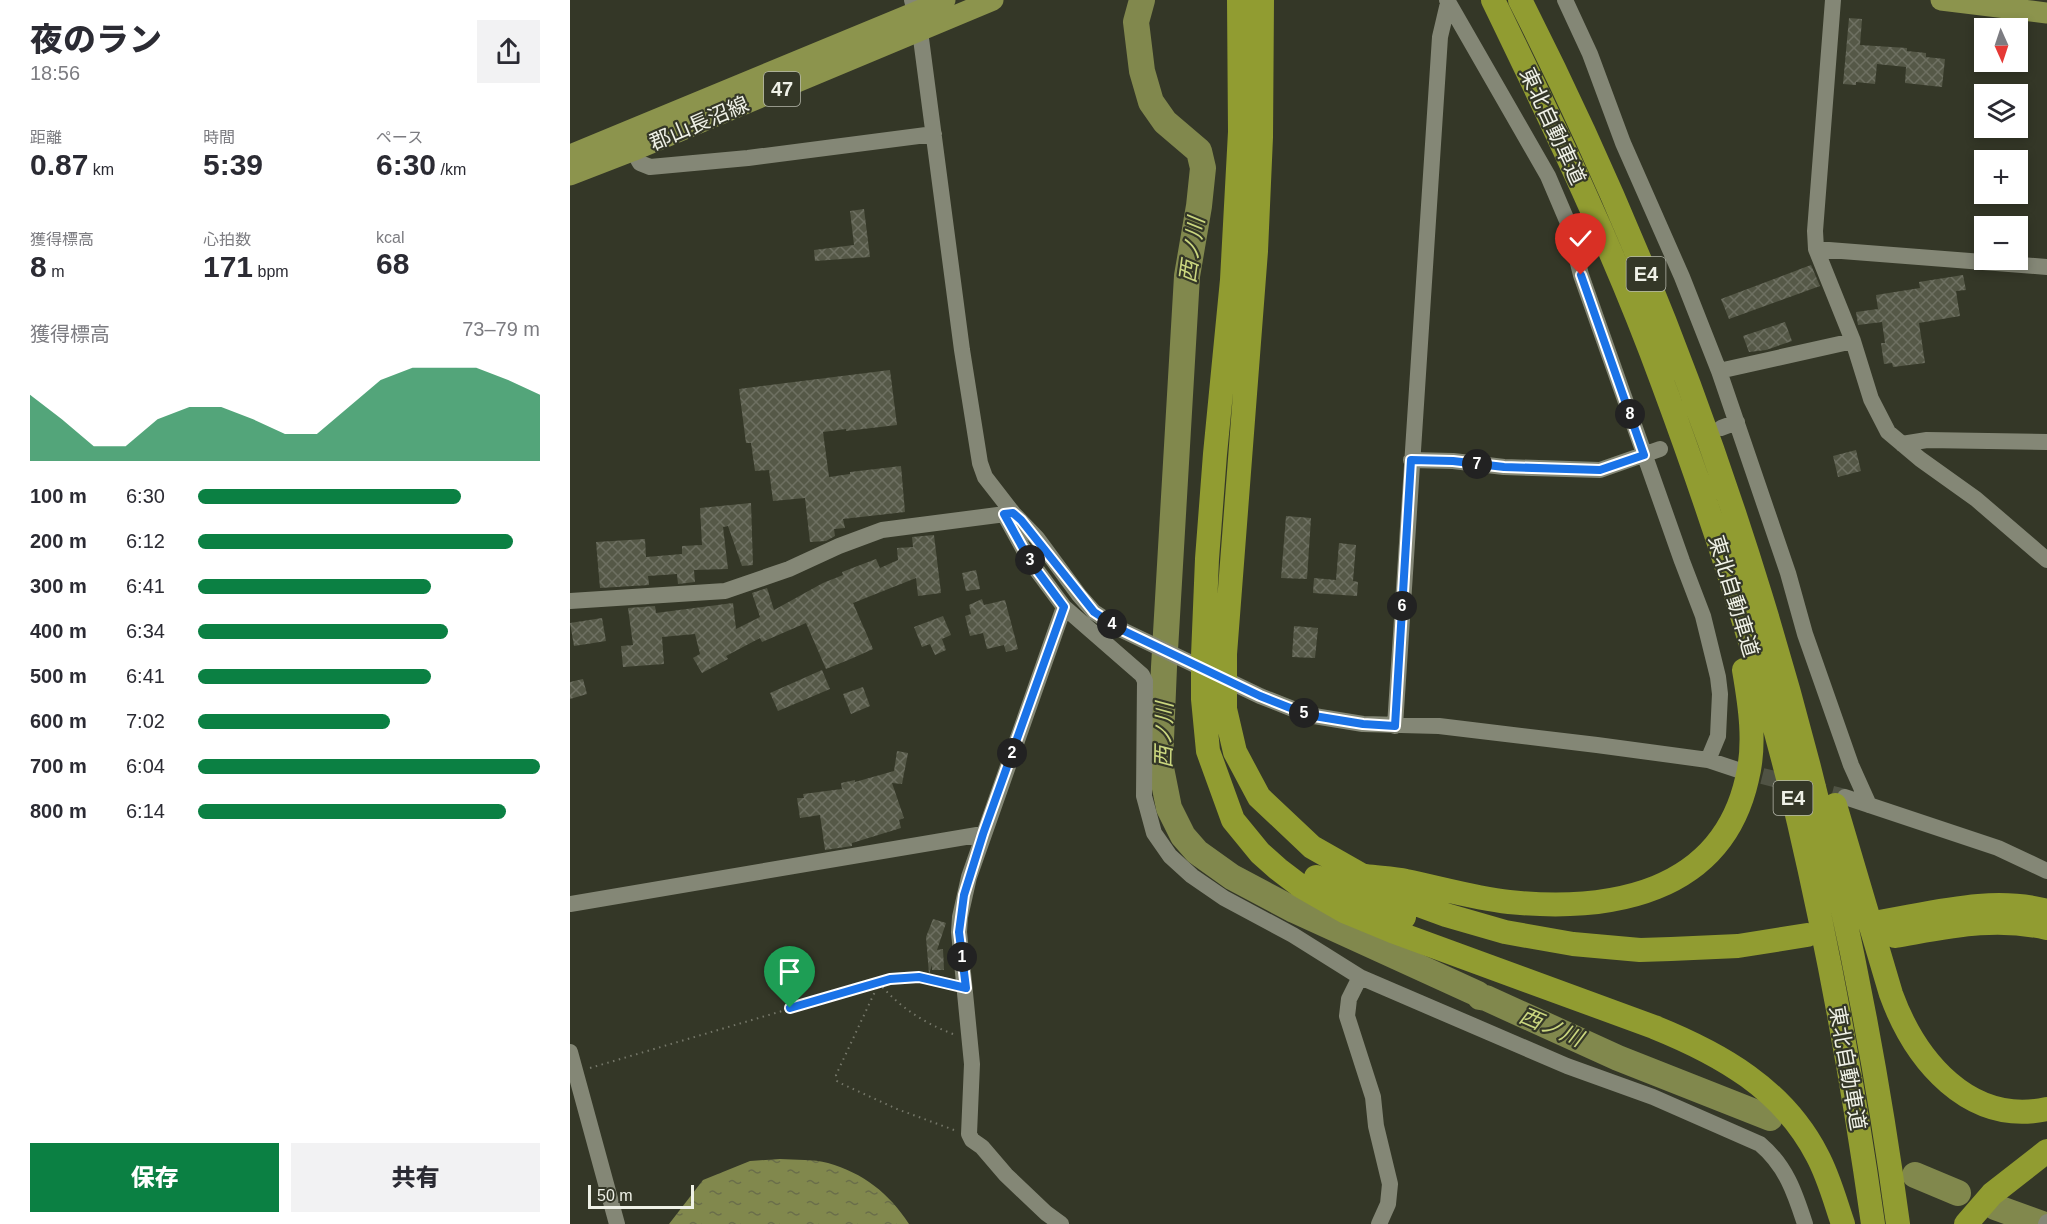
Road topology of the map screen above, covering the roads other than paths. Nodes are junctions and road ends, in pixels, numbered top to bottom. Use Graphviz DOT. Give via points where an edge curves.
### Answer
graph roads {
  1 [pos="945,0"];
  2 [pos="993,0"];
  3 [pos="1239,0"];
  4 [pos="1262,0"];
  5 [pos="1492,0"];
  6 [pos="1520,0"];
  7 [pos="1565,0"];
  8 [pos="1833,0"];
  9 [pos="1941,0"];
  10 [pos="1448,1"];
  11 [pos="2047,13"];
  12 [pos="916,14"];
  13 [pos="934,134"];
  14 [pos="628,142"];
  15 [pos="570,155"];
  16 [pos="570,175"];
  17 [pos="1816,249"];
  18 [pos="2047,267"];
  19 [pos="1853,341"];
  20 [pos="1719,371"];
  21 [pos="1664,384"];
  22 [pos="2047,442"];
  23 [pos="1902,444"];
  24 [pos="1652,452"];
  25 [pos="1411,460"];
  26 [pos="1008,514"];
  27 [pos="1748,557"];
  28 [pos="2047,560"];
  29 [pos="570,601"];
  30 [pos="1064,607"];
  31 [pos="1395,726"];
  32 [pos="1708,760"];
  33 [pos="1738,770"];
  34 [pos="1224,797"];
  35 [pos="1845,797"];
  36 [pos="1869,805"];
  37 [pos="983,834"];
  38 [pos="2047,871"];
  39 [pos="1363,876"];
  40 [pos="570,904"];
  41 [pos="2047,911"];
  42 [pos="2047,928"];
  43 [pos="1360,977"];
  44 [pos="570,1052"];
  45 [pos="2047,1109"];
  46 [pos="2047,1151"];
  47 [pos="617,1224"];
  48 [pos="1061,1224"];
  49 [pos="1379,1224"];
  50 [pos="1805,1224"];
  51 [pos="1843,1224"];
  52 [pos="1873,1224"];
  53 [pos="1898,1224"];
  54 [pos="1966,1224"];
  1 -- 12 [label="main road, 郡山長沼線 / 47"];
  2 -- 12 [label="main road, 郡山長沼線 / 47"];
  3 -- 34 [label="highway" via="1240,132 1232,280 1215,454 1203,656 1208,751"];
  4 -- 39 [label="highway" via="1256,251 1225,654 1225,709 1235,752 1259,797 1312,847"];
  5 -- 21 [label="highway, 東北自動車道 / E4" via="1597,222"];
  6 -- 27 [label="highway, 東北自動車道 / E4" via="1666,321"];
  7 -- 20 [label="street"];
  8 -- 17 [label="street"];
  9 -- 11 [label="main road"];
  10 -- 24 [label="street" via="1552,186 1568,223 1581,275"];
  10 -- 25 [label="street" via="1440,37"];
  12 -- 13 [label="street"];
  12 -- 14 [label="main road, 郡山長沼線 / 47"];
  13 -- 14 [label="street" via="650,167 640,163"];
  13 -- 26 [label="street" via="980,463"];
  14 -- 15 [label="main road, 郡山長沼線 / 47"];
  14 -- 16 [label="main road, 郡山長沼線 / 47"];
  17 -- 18 [label="street"];
  17 -- 19 [label="street"];
  19 -- 20 [label="street"];
  19 -- 23 [label="street" via="1875,410 1888,432"];
  20 -- 36 [label="street" via="1729,425 1788,573 1805,634"];
  21 -- 39 [label="highway" via="1744,671 1750,709 1748,777 1743,797 1724,834 1694,867 1657,888 1590,904 1507,902 1403,880"];
  21 -- 52 [label="highway, 東北自動車道 / E4" via="1747,636 1798,821 1845,1041"];
  22 -- 23 [label="street" via="1927,440"];
  23 -- 28 [label="street" via="1976,499"];
  24 -- 25 [label="street" via="1600,470"];
  24 -- 32 [label="street" via="1704,616 1718,677 1718,736"];
  25 -- 31 [label="street"];
  26 -- 29 [label="street" via="882,530 724,591"];
  26 -- 30 [label="street" via="1030,561"];
  26 -- 31 [label="street" via="1021,520 1094,612 1120,629 1308,715"];
  27 -- 45 [label="highway" via="1810,724 1899,1016 1925,1059 1959,1091 1996,1109"];
  27 -- 53 [label="highway, 東北自動車道 / E4" via="1832,858 1870,1050"];
  30 -- 37 [label="street"];
  30 -- 43 [label="street" via="1145,681 1144,796 1154,833 1170,856 1224,898 1293,934"];
  31 -- 32 [label="street" via="1439,726"];
  32 -- 33 [label="street"];
  34 -- 39 [label="highway" via="1265,840 1306,872 1365,901 1473,940 1583,961 1644,965 1742,962 1809,943 1640,950 1573,944 1505,932 1446,915 1386,893"];
  34 -- 51 [label="highway" via="1233,820 1260,852 1299,885 1346,912 1654,1027 1743,1071 1796,1121 1828,1178"];
  35 -- 36 [label="street"];
  36 -- 38 [label="street" via="1998,848"];
  37 -- 40 [label="street"];
  37 -- 48 [label="street" via="960,917 972,1073 969,1134 1006,1175"];
  41 -- 42 [label="highway" via="2015,906 1962,908 1881,930 1993,922"];
  43 -- 49 [label="street" via="1349,999 1347,1016 1373,1097 1390,1184 1388,1204"];
  43 -- 50 [label="street" via="1760,1144 1774,1156 1789,1181"];
  44 -- 47 [label="street"];
  46 -- 54 [label="highway" via="1992,1194"];
}
